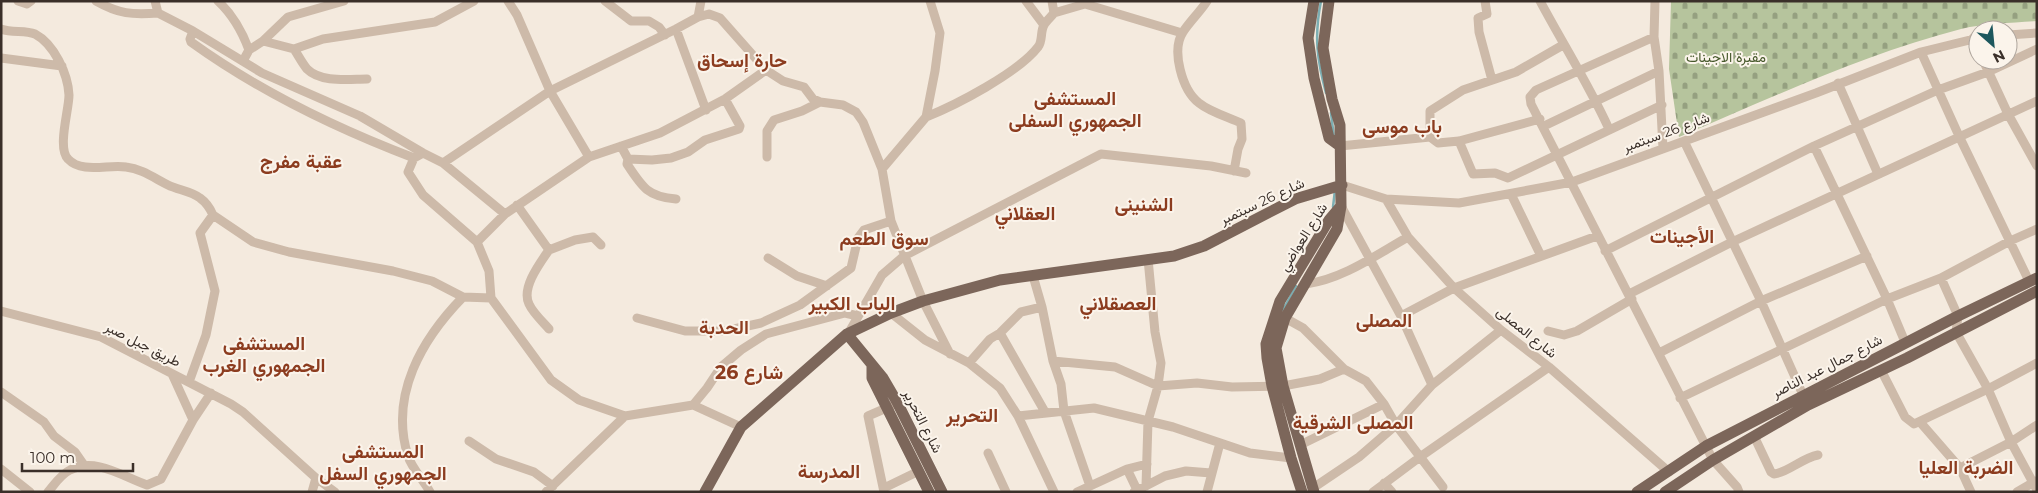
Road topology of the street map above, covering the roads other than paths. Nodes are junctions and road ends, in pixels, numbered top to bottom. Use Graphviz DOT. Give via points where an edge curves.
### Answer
graph roads {
  1 [pos="18,1"];
  2 [pos="31,1"];
  3 [pos="96,1"];
  4 [pos="155,1"];
  5 [pos="218,1"];
  6 [pos="344,1"];
  7 [pos="453,1"];
  8 [pos="474,1"];
  9 [pos="508,1"];
  10 [pos="605,1"];
  11 [pos="701,1"];
  12 [pos="930,1"];
  13 [pos="1026,1"];
  14 [pos="1052,1"];
  15 [pos="1207,1"];
  16 [pos="1314,1"];
  17 [pos="1329,1"];
  18 [pos="1485,1"];
  19 [pos="1540,1"];
  20 [pos="1654,1"];
  21 [pos="1086,3"];
  22 [pos="305,6"];
  23 [pos="458,10"];
  24 [pos="158,13"];
  25 [pos="1054,13"];
  26 [pos="698,17"];
  27 [pos="1044,25"];
  28 [pos="1,29"];
  29 [pos="676,29"];
  30 [pos="194,31"];
  31 [pos="2037,32"];
  32 [pos="1182,33"];
  33 [pos="665,34"];
  34 [pos="2018,34"];
  35 [pos="1654,37"];
  36 [pos="1968,40"];
  37 [pos="263,41"];
  38 [pos="1563,45"];
  39 [pos="294,49"];
  40 [pos="2037,49"];
  41 [pos="249,50"];
  42 [pos="1921,52"];
  43 [pos="1,58"];
  44 [pos="243,61"];
  45 [pos="62,66"];
  46 [pos="766,70"];
  47 [pos="1581,71"];
  48 [pos="1659,72"];
  49 [pos="1988,72"];
  50 [pos="368,79"];
  51 [pos="1492,80"];
  52 [pos="1838,83"];
  53 [pos="1938,90"];
  54 [pos="550,91"];
  55 [pos="724,99"];
  56 [pos="2037,101"];
  57 [pos="820,102"];
  58 [pos="1597,102"];
  59 [pos="1662,105"];
  60 [pos="706,110"];
  61 [pos="2008,114"];
  62 [pos="926,117"];
  63 [pos="1542,123"];
  64 [pos="1857,127"];
  65 [pos="1609,130"];
  66 [pos="1430,136"];
  67 [pos="1959,136"];
  68 [pos="1459,141"];
  69 [pos="1684,141"];
  70 [pos="621,146"];
  71 [pos="1340,146"];
  72 [pos="1814,146"];
  73 [pos="1663,149"];
  74 [pos="423,153"];
  75 [pos="1557,155"];
  76 [pos="589,157"];
  77 [pos="768,157"];
  78 [pos="414,158"];
  79 [pos="628,159"];
  80 [pos="443,163"];
  81 [pos="2037,166"];
  82 [pos="882,169"];
  83 [pos="1234,171"];
  84 [pos="1246,173"];
  85 [pos="1878,174"];
  86 [pos="1572,182"];
  87 [pos="1342,185"];
  88 [pos="1511,194"];
  89 [pos="1837,194"];
  90 [pos="676,199"];
  91 [pos="1386,199"];
  92 [pos="1711,199"];
  93 [pos="517,205"];
  94 [pos="1341,206"];
  95 [pos="505,214"];
  96 [pos="213,216"];
  97 [pos="891,221"];
  98 [pos="2037,229"];
  99 [pos="1597,236"];
  100 [pos="1408,237"];
  101 [pos="2010,241"];
  102 [pos="477,242"];
  103 [pos="1732,242"];
  104 [pos="601,245"];
  105 [pos="549,250"];
  106 [pos="1606,251"];
  107 [pos="904,256"];
  108 [pos="1541,256"];
  109 [pos="1867,256"];
  110 [pos="768,258"];
  111 [pos="1148,259"];
  112 [pos="1370,259"];
  113 [pos="1033,276"];
  114 [pos="1941,278"];
  115 [pos="2033,280"];
  116 [pos="1306,284"];
  117 [pos="827,286"];
  118 [pos="1454,288"];
  119 [pos="2037,291"];
  120 [pos="462,296"];
  121 [pos="1631,296"];
  122 [pos="491,298"];
  123 [pos="1887,299"];
  124 [pos="923,301"];
  125 [pos="1761,301"];
  126 [pos="1042,307"];
  127 [pos="1,311"];
  128 [pos="891,312"];
  129 [pos="858,316"];
  130 [pos="1401,316"];
  131 [pos="1958,316"];
  132 [pos="637,318"];
  133 [pos="1285,318"];
  134 [pos="549,329"];
  135 [pos="1501,330"];
  136 [pos="1548,331"];
  137 [pos="1956,332"];
  138 [pos="1000,333"];
  139 [pos="847,334"];
  140 [pos="1905,342"];
  141 [pos="1783,349"];
  142 [pos="1659,353"];
  143 [pos="950,354"];
  144 [pos="1053,361"];
  145 [pos="969,363"];
  146 [pos="2037,363"];
  147 [pos="1549,367"];
  148 [pos="1344,369"];
  149 [pos="1881,370"];
  150 [pos="172,374"];
  151 [pos="189,382"];
  152 [pos="1432,385"];
  153 [pos="1158,386"];
  154 [pos="1278,386"];
  155 [pos="1988,389"];
  156 [pos="1,392"];
  157 [pos="211,393"];
  158 [pos="1804,395"];
  159 [pos="1680,398"];
  160 [pos="1384,404"];
  161 [pos="693,405"];
  162 [pos="893,405"];
  163 [pos="1064,411"];
  164 [pos="1045,412"];
  165 [pos="625,416"];
  166 [pos="1018,416"];
  167 [pos="193,420"];
  168 [pos="1148,421"];
  169 [pos="1920,422"];
  170 [pos="1396,425"];
  171 [pos="2037,425"];
  172 [pos="741,427"];
  173 [pos="1754,436"];
  174 [pos="469,441"];
  175 [pos="2011,442"];
  176 [pos="1220,443"];
  177 [pos="1300,445"];
  178 [pos="1706,446"];
  179 [pos="988,453"];
  180 [pos="1818,455"];
  181 [pos="1420,456"];
  182 [pos="1291,458"];
  183 [pos="1713,460"];
  184 [pos="1147,464"];
  185 [pos="84,465"];
  186 [pos="1960,468"];
  187 [pos="1127,469"];
  188 [pos="1,470"];
  189 [pos="919,472"];
  190 [pos="1669,472"];
  191 [pos="1211,473"];
  192 [pos="316,478"];
  193 [pos="1384,483"];
  194 [pos="2035,484"];
  195 [pos="1090,486"];
  196 [pos="1443,487"];
  197 [pos="550,490"];
  198 [pos="884,490"];
  199 [pos="1139,490"];
  200 [pos="1737,490"];
  201 [pos="1310,491"];
  202 [pos="30,492"];
  203 [pos="48,492"];
  204 [pos="312,492"];
  205 [pos="335,492"];
  206 [pos="430,492"];
  207 [pos="705,492"];
  208 [pos="930,492"];
  209 [pos="942,492"];
  210 [pos="1006,492"];
  211 [pos="1054,492"];
  212 [pos="1076,492"];
  213 [pos="1207,492"];
  214 [pos="1373,492"];
  215 [pos="1392,492"];
  216 [pos="1637,492"];
  217 [pos="1665,492"];
  218 [pos="1971,492"];
  219 [pos="2017,492"];
  1 -- 2 [label="street" via="27,4"];
  3 -- 24 [label="street" via="120,13"];
  4 -- 24 [label="street"];
  5 -- 41 [label="street" via="228,10"];
  6 -- 22 [label="street"];
  7 -- 23 [label="street"];
  8 -- 23 [label="street"];
  9 -- 54 [label="street"];
  10 -- 33 [label="street" via="631,21 650,21"];
  11 -- 26 [label="street"];
  12 -- 62 [label="street" via="940,33"];
  13 -- 27 [label="street"];
  14 -- 25 [label="street"];
  15 -- 32 [label="street"];
  16 -- 71 [label="main road" via="1308,38 1314,78 1329,138"];
  17 -- 71 [label="main road" via="1323,48 1340,125"];
  18 -- 51 [label="street" via="1486,14 1478,18 1479,32"];
  19 -- 38 [label="street"];
  20 -- 35 [label="street"];
  21 -- 25 [label="street"];
  21 -- 32 [label="street"];
  22 -- 37 [label="street"];
  23 -- 39 [label="street" via="435,22 322,39"];
  24 -- 30 [label="street"];
  25 -- 27 [label="street"];
  26 -- 29 [label="street"];
  26 -- 46 [label="street" via="709,14 720,18"];
  27 -- 62 [label="street" via="1039,46 1022,62 987,87"];
  28 -- 45 [label="street" via="33,33 45,40"];
  29 -- 33 [label="street"];
  29 -- 60 [label="street"];
  30 -- 44 [label="street"];
  30 -- 78 [label="street" via="191,42 251,83 331,125"];
  31 -- 34 [label="street"];
  32 -- 83 [label="street" via="1179,69 1187,87 1198,103 1241,123 1242,139"];
  33 -- 54 [label="street"];
  35 -- 47 [label="street"];
  35 -- 48 [label="street"];
  36 -- 42 [label="street, شارع 26 سبتمبر"];
  37 -- 39 [label="street"];
  37 -- 41 [label="street"];
  38 -- 47 [label="street"];
  38 -- 51 [label="street" via="1516,72"];
  39 -- 50 [label="street" via="306,68 316,76"];
  40 -- 49 [label="street"];
  41 -- 44 [label="street"];
  42 -- 52 [label="street, شارع 26 سبتمبر"];
  42 -- 53 [label="street"];
  43 -- 45 [label="street"];
  44 -- 74 [label="street" via="271,77 360,116"];
  45 -- 96 [label="street" via="69,94 64,140 64,154 69,160 96,168 116,165 148,173 168,185 198,196 208,204"];
  46 -- 55 [label="street"];
  46 -- 57 [label="street" via="783,81 804,87 813,99"];
  47 -- 58 [label="street"];
  47 -- 63 [label="street" via="1536,90 1530,97"];
  48 -- 58 [label="street"];
  48 -- 59 [label="street"];
  49 -- 53 [label="street"];
  49 -- 61 [label="street"];
  51 -- 66 [label="street" via="1463,90 1430,111"];
  52 -- 64 [label="street"];
  52 -- 69 [label="street, شارع 26 سبتمبر"];
  53 -- 64 [label="street"];
  53 -- 67 [label="street"];
  54 -- 76 [label="street"];
  54 -- 80 [label="street"];
  55 -- 60 [label="street"];
  55 -- 79 [label="street" via="736,116 739,129 704,140 688,152 671,158"];
  56 -- 61 [label="street"];
  57 -- 77 [label="street" via="774,120 767,131"];
  57 -- 82 [label="street" via="843,105 856,112"];
  58 -- 63 [label="street"];
  58 -- 65 [label="street"];
  59 -- 65 [label="street"];
  59 -- 73 [label="street"];
  60 -- 70 [label="street" via="660,133"];
  61 -- 67 [label="street"];
  61 -- 81 [label="street"];
  62 -- 82 [label="street"];
  63 -- 68 [label="street"];
  63 -- 75 [label="street"];
  64 -- 72 [label="street"];
  64 -- 85 [label="street"];
  65 -- 75 [label="street"];
  66 -- 68 [label="street" via="1438,143"];
  66 -- 71 [label="street"];
  67 -- 85 [label="street"];
  67 -- 101 [label="street"];
  68 -- 75 [label="street" via="1473,174 1495,173 1508,178"];
  69 -- 73 [label="street, شارع 26 سبتمبر"];
  69 -- 92 [label="street"];
  70 -- 76 [label="street"];
  70 -- 79 [label="street"];
  71 -- 87 [label="main road"];
  72 -- 89 [label="street"];
  72 -- 92 [label="street"];
  73 -- 86 [label="street, شارع 26 سبتمبر"];
  74 -- 78 [label="street"];
  74 -- 80 [label="street"];
  75 -- 86 [label="street"];
  76 -- 93 [label="street"];
  78 -- 102 [label="street" via="408,172 423,195"];
  79 -- 90 [label="street" via="627,164 649,193"];
  80 -- 95 [label="street"];
  82 -- 97 [label="street"];
  83 -- 84 [label="street"];
  83 -- 107 [label="street" via="1102,154"];
  85 -- 89 [label="street"];
  86 -- 88 [label="street, شارع 26 سبتمبر"];
  86 -- 99 [label="street"];
  87 -- 91 [label="street, شارع 26 سبتمبر"];
  87 -- 94 [label="main road"];
  87 -- 111 [label="main road, شارع 26 سبتمبر" via="1295,199 1204,246 1174,256"];
  88 -- 91 [label="street, شارع 26 سبتمبر" via="1459,203"];
  88 -- 108 [label="street"];
  89 -- 103 [label="street"];
  89 -- 109 [label="street"];
  91 -- 100 [label="street, شارع المصلى"];
  92 -- 103 [label="street"];
  92 -- 106 [label="street"];
  93 -- 95 [label="street"];
  93 -- 105 [label="street"];
  94 -- 112 [label="street"];
  94 -- 116 [label="main road, شارع العواضي" via="1337,229"];
  94 -- 154 [label="main road, شارع العواضي" via="1329,220 1280,302 1266,344 1267,358"];
  95 -- 102 [label="street"];
  96 -- 120 [label="street" via="253,242 432,281"];
  96 -- 151 [label="street" via="200,234 215,292 206,335"];
  97 -- 107 [label="street"];
  97 -- 117 [label="street" via="864,230 858,238 851,268"];
  98 -- 101 [label="street"];
  99 -- 106 [label="street"];
  99 -- 108 [label="street"];
  100 -- 112 [label="street"];
  100 -- 118 [label="street, شارع المصلى"];
  101 -- 114 [label="street"];
  101 -- 115 [label="street"];
  102 -- 122 [label="street" via="490,272"];
  103 -- 121 [label="street"];
  103 -- 125 [label="street"];
  104 -- 105 [label="street" via="593,236"];
  105 -- 134 [label="street" via="532,275 528,295 528,303"];
  106 -- 121 [label="street"];
  107 -- 124 [label="street"];
  107 -- 129 [label="street" via="882,274"];
  108 -- 118 [label="street"];
  109 -- 123 [label="street"];
  109 -- 125 [label="street"];
  110 -- 117 [label="street" via="797,276"];
  111 -- 113 [label="main road, شارع 26 سبتمبر"];
  111 -- 153 [label="street" via="1161,363"];
  112 -- 116 [label="street" via="1325,281"];
  112 -- 130 [label="street"];
  113 -- 124 [label="main road, شارع 26 سبتمبر" via="1000,280"];
  113 -- 126 [label="street"];
  114 -- 123 [label="street"];
  114 -- 131 [label="street"];
  115 -- 131 [label="main road, شارع جمال عبد الناصر"];
  116 -- 133 [label="main road, شارع العواضي"];
  117 -- 132 [label="street" via="800,306 761,323 725,331 685,331"];
  118 -- 130 [label="street"];
  118 -- 135 [label="street, شارع المصلى"];
  119 -- 137 [label="main road, شارع جمال عبد الناصر"];
  120 -- 122 [label="street"];
  120 -- 206 [label="street" via="437,325 419,356 408,379 402,408 408,458"];
  121 -- 136 [label="street" via="1577,331 1564,335"];
  121 -- 142 [label="street"];
  122 -- 165 [label="street" via="551,380 579,400"];
  123 -- 140 [label="street"];
  123 -- 141 [label="street"];
  124 -- 128 [label="main road, شارع 26 سبتمبر"];
  124 -- 143 [label="street"];
  125 -- 141 [label="street"];
  125 -- 142 [label="street"];
  126 -- 138 [label="street" via="1021,312"];
  126 -- 144 [label="street"];
  127 -- 150 [label="street, طريق جبل صبر" via="101,336"];
  128 -- 139 [label="main road, شارع 26 سبتمبر"];
  128 -- 143 [label="street" via="925,340"];
  129 -- 139 [label="street"];
  129 -- 161 [label="street" via="845,313 766,334 720,367"];
  130 -- 152 [label="street"];
  131 -- 137 [label="street"];
  131 -- 140 [label="main road, شارع جمال عبد الناصر"];
  133 -- 148 [label="street" via="1302,328"];
  133 -- 154 [label="main road, شارع العواضي" via="1276,348"];
  135 -- 147 [label="street, شارع المصلى"];
  135 -- 152 [label="street"];
  137 -- 149 [label="main road, شارع جمال عبد الناصر"];
  137 -- 155 [label="street"];
  138 -- 145 [label="street" via="990,339"];
  138 -- 164 [label="street"];
  139 -- 162 [label="main road, شارع التحرير" via="883,378"];
  139 -- 172 [label="main road, شارع 26 سبتمبر"];
  140 -- 158 [label="main road, شارع جمال عبد الناصر"];
  141 -- 158 [label="street"];
  141 -- 159 [label="street"];
  142 -- 159 [label="street"];
  143 -- 145 [label="street"];
  144 -- 153 [label="street" via="1115,368"];
  144 -- 163 [label="street" via="1061,384"];
  145 -- 166 [label="street" via="1000,388"];
  146 -- 155 [label="street"];
  147 -- 181 [label="street"];
  147 -- 190 [label="street, شارع المصلى"];
  148 -- 154 [label="street" via="1320,379"];
  148 -- 160 [label="street" via="1366,381"];
  149 -- 169 [label="street" via="1906,417 1914,424"];
  149 -- 173 [label="main road, شارع جمال عبد الناصر" via="1808,405"];
  150 -- 151 [label="street, طريق جبل صبر"];
  150 -- 167 [label="street"];
  151 -- 157 [label="street, طريق جبل صبر"];
  152 -- 170 [label="street"];
  153 -- 154 [label="street" via="1197,383 1232,387"];
  153 -- 168 [label="street"];
  154 -- 177 [label="main road, شارع العواضي"];
  154 -- 182 [label="main road, شارع العواضي"];
  155 -- 169 [label="street"];
  155 -- 175 [label="street"];
  156 -- 185 [label="street" via="44,422"];
  157 -- 167 [label="street"];
  157 -- 192 [label="street, طريق جبل صبر" via="243,412"];
  158 -- 178 [label="main road, شارع جمال عبد الناصر"];
  159 -- 178 [label="street"];
  160 -- 170 [label="street"];
  160 -- 177 [label="street"];
  161 -- 165 [label="street"];
  161 -- 172 [label="street"];
  162 -- 189 [label="main road, شارع التحرير"];
  162 -- 198 [label="street" via="868,416"];
  162 -- 209 [label="main road, شارع التحرير"];
  163 -- 164 [label="street"];
  163 -- 168 [label="street" via="1094,408"];
  163 -- 195 [label="street"];
  164 -- 166 [label="street"];
  165 -- 197 [label="street"];
  166 -- 211 [label="street"];
  167 -- 185 [label="street" via="161,478 147,485 98,465"];
  168 -- 176 [label="street"];
  168 -- 184 [label="street"];
  169 -- 186 [label="street"];
  170 -- 181 [label="street"];
  170 -- 201 [label="street" via="1359,457"];
  171 -- 175 [label="street"];
  172 -- 207 [label="main road, شارع 26 سبتمبر"];
  173 -- 180 [label="street" via="1774,474"];
  173 -- 183 [label="main road, شارع جمال عبد الناصر"];
  174 -- 197 [label="street" via="496,459 534,472"];
  175 -- 186 [label="street"];
  175 -- 194 [label="street"];
  176 -- 182 [label="street" via="1250,453"];
  176 -- 191 [label="street"];
  177 -- 201 [label="main road, شارع العواضي"];
  178 -- 183 [label="street"];
  178 -- 190 [label="main road, شارع جمال عبد الناصر"];
  179 -- 210 [label="street"];
  181 -- 193 [label="street"];
  181 -- 196 [label="street"];
  182 -- 201 [label="main road, شارع العواضي"];
  183 -- 200 [label="street"];
  183 -- 217 [label="main road, شارع جمال عبد الناصر"];
  184 -- 187 [label="street"];
  184 -- 199 [label="street"];
  185 -- 203 [label="street" via="68,470"];
  186 -- 218 [label="street"];
  187 -- 195 [label="street"];
  187 -- 199 [label="street"];
  188 -- 202 [label="street"];
  189 -- 198 [label="street"];
  189 -- 208 [label="main road, شارع التحرير"];
  190 -- 216 [label="main road, شارع جمال عبد الناصر"];
  191 -- 199 [label="street" via="1186,471 1165,476"];
  191 -- 213 [label="street"];
  192 -- 204 [label="street"];
  192 -- 205 [label="street, طريق جبل صبر"];
  193 -- 214 [label="street"];
  193 -- 215 [label="street"];
  194 -- 219 [label="street"];
  195 -- 212 [label="street"];
}
